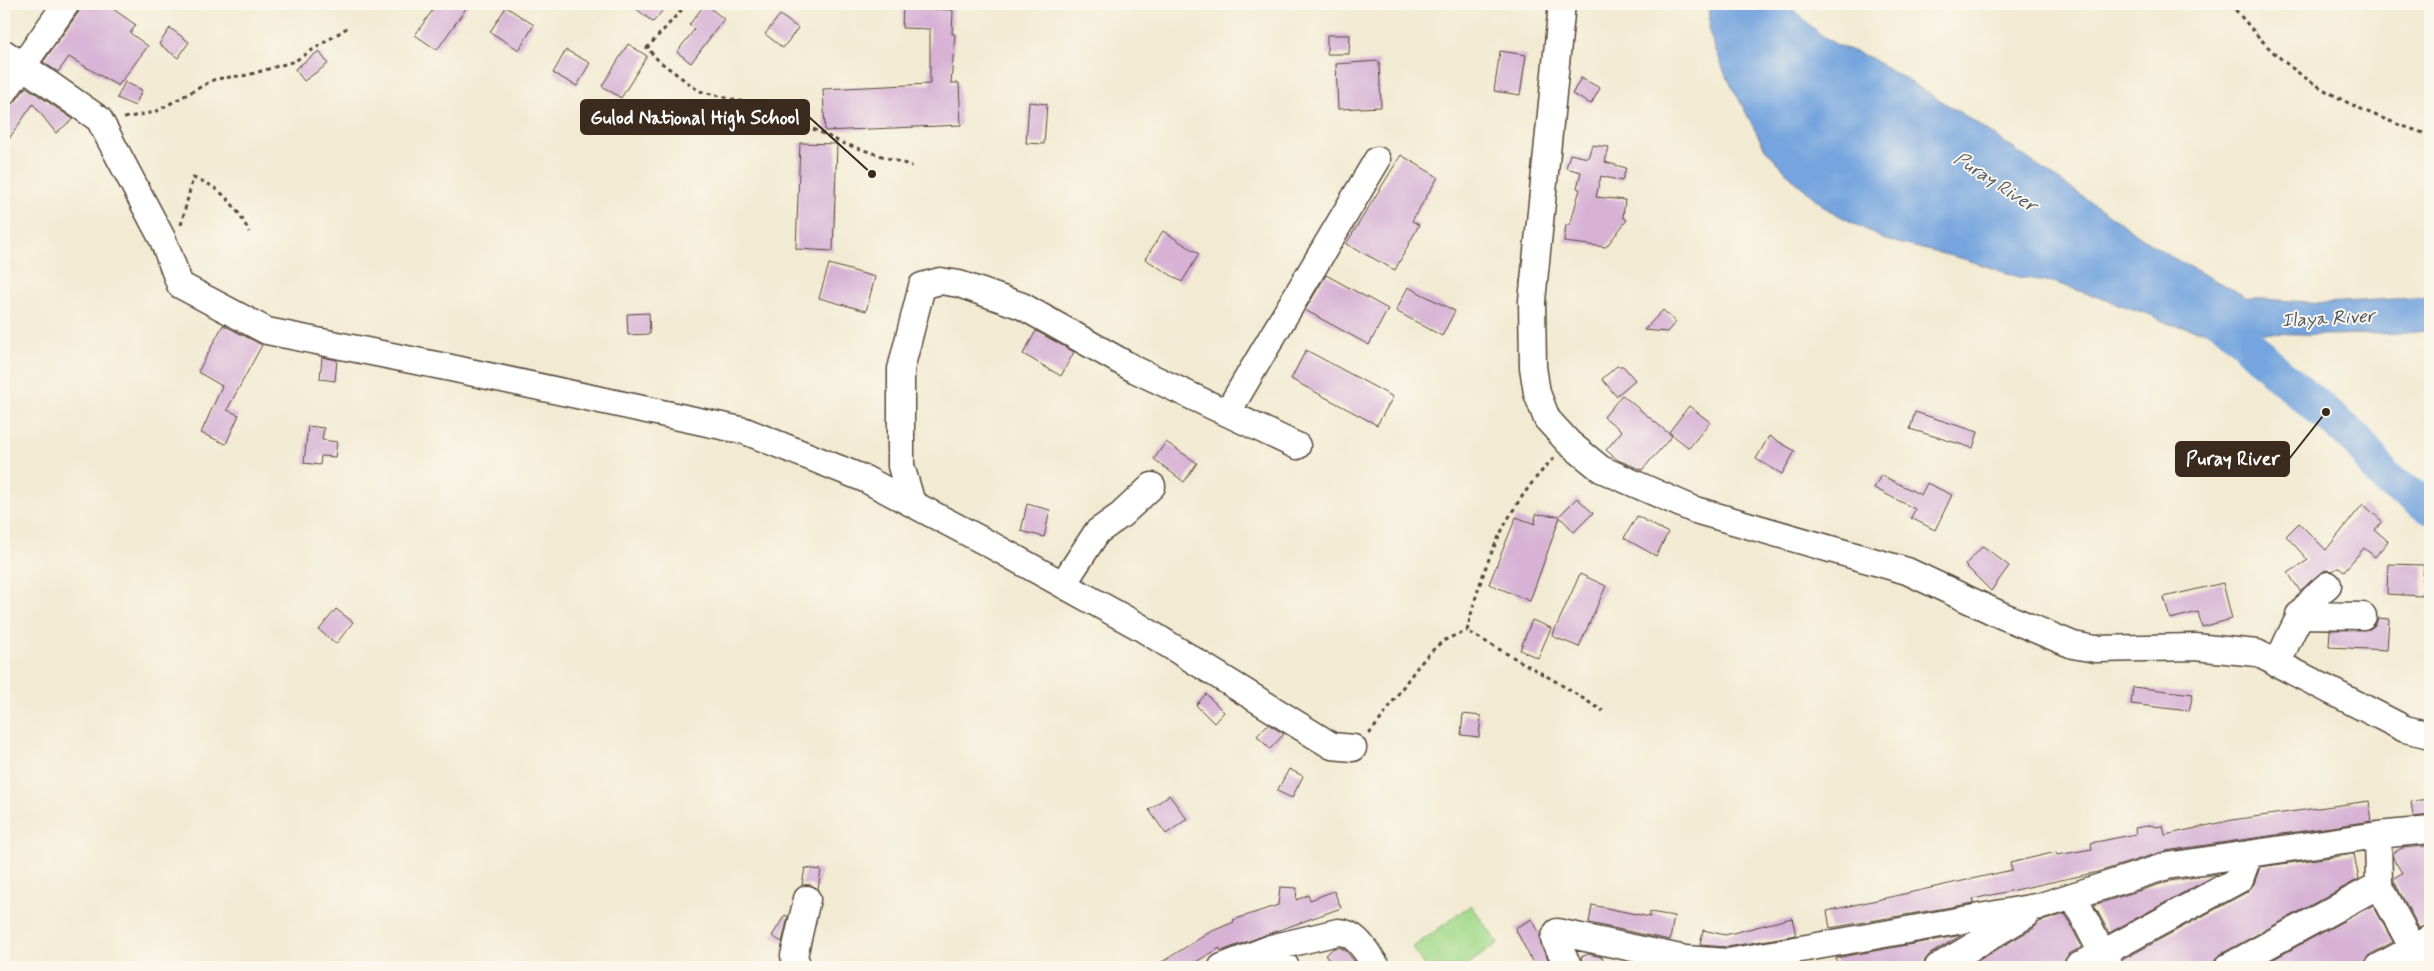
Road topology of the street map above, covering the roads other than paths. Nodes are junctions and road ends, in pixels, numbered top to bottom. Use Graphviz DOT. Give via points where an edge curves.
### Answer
graph roads {
  1 [pos="66,4"];
  2 [pos="1562,4"];
  3 [pos="13,59"];
  4 [pos="4,92"];
  5 [pos="1377,160"];
  6 [pos="1228,413"];
  7 [pos="1297,446"];
  8 [pos="1152,486"];
  9 [pos="912,503"];
  10 [pos="1064,584"];
  11 [pos="2328,585"];
  12 [pos="2300,615"];
  13 [pos="2363,616"];
  14 [pos="2277,664"];
  15 [pos="2430,734"];
  16 [pos="1353,748"];
  17 [pos="2430,830"];
  18 [pos="2378,835"];
  19 [pos="2249,854"];
  20 [pos="2378,885"];
  21 [pos="2073,896"];
  22 [pos="807,899"];
  23 [pos="2041,906"];
  24 [pos="2422,951"];
  25 [pos="1278,957"];
  26 [pos="1809,958"];
  27 [pos="1651,959"];
  28 [pos="2105,960"];
  29 [pos="1730,965"];
  30 [pos="798,967"];
  31 [pos="1222,967"];
  32 [pos="1377,967"];
  33 [pos="1569,967"];
  34 [pos="1938,967"];
  35 [pos="2078,967"];
  36 [pos="2228,967"];
  37 [pos="2379,967"];
  1 -- 3 [label="street"];
  2 -- 14 [label="street" via="1532,311 1537,393 1547,419 1569,443 1600,469 1695,510 1907,571 2073,644 2095,650 2195,647 2257,653"];
  3 -- 4 [label="street"];
  3 -- 9 [label="street" via="99,119 163,240 180,285 267,331 745,431 865,479"];
  5 -- 6 [label="street"];
  6 -- 7 [label="street"];
  6 -- 9 [label="street" via="1136,370 1022,306 959,284 940,282 922,286 900,369 901,466"];
  8 -- 10 [label="street" via="1097,532"];
  9 -- 10 [label="street"];
  10 -- 16 [label="street" via="1140,627 1332,746"];
  11 -- 12 [label="street" via="2311,598"];
  12 -- 13 [label="street"];
  12 -- 14 [label="street"];
  14 -- 15 [label="street" via="2405,730"];
  17 -- 18 [label="street"];
  18 -- 19 [label="street"];
  18 -- 20 [label="street"];
  19 -- 21 [label="street" via="2167,866"];
  19 -- 28 [label="street" via="2240,879"];
  20 -- 24 [label="street"];
  20 -- 36 [label="street"];
  21 -- 23 [label="street"];
  21 -- 28 [label="street"];
  22 -- 30 [label="street" via="794,956"];
  23 -- 26 [label="street"];
  23 -- 34 [label="street"];
  24 -- 37 [label="street"];
  25 -- 31 [label="street"];
  25 -- 32 [label="street" via="1338,932 1347,932"];
  26 -- 29 [label="street"];
  27 -- 29 [label="street" via="1685,959"];
  27 -- 33 [label="street" via="1557,932 1554,939"];
  28 -- 35 [label="street"];
}
